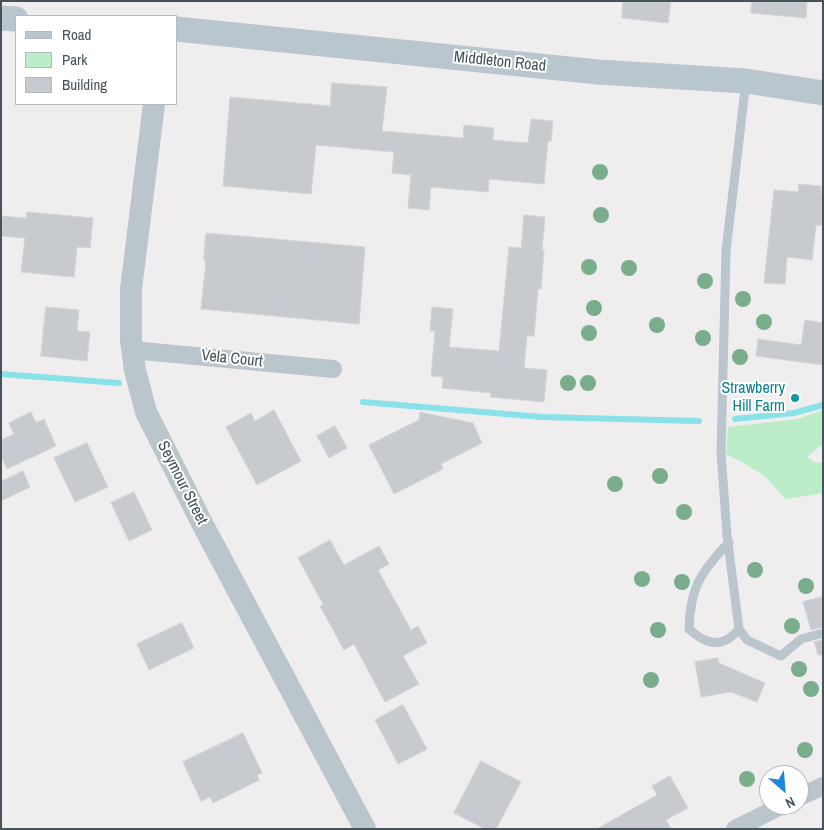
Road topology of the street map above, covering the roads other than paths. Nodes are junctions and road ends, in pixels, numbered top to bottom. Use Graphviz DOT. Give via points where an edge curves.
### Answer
graph roads {
  1 [pos="1,18"];
  2 [pos="15,19"];
  3 [pos="178,29"];
  4 [pos="746,81"];
  5 [pos="823,93"];
  6 [pos="154,105"];
  7 [pos="132,350"];
  8 [pos="333,369"];
  9 [pos="729,542"];
  10 [pos="739,629"];
  11 [pos="823,633"];
  12 [pos="823,786"];
  13 [pos="809,792"];
  14 [pos="763,815"];
  15 [pos="365,829"];
  16 [pos="735,829"];
  1 -- 2 [label="main road"];
  3 -- 4 [label="main road, Middleton Road" via="598,72"];
  4 -- 5 [label="main road, Middleton Road"];
  4 -- 9 [label="lane" via="726,251 721,453"];
  6 -- 7 [label="street, Seymour Street" via="131,289"];
  7 -- 8 [label="street, Vela Court"];
  7 -- 15 [label="street, Seymour Street" via="146,412"];
  9 -- 10 [label="lane"];
  9 -- 10 [label="lane" via="712,559 695,585 689,629 700,640 716,643 732,637"];
  10 -- 11 [label="lane" via="747,640 781,656 802,639"];
  12 -- 13 [label="street"];
  14 -- 16 [label="street"];
}
